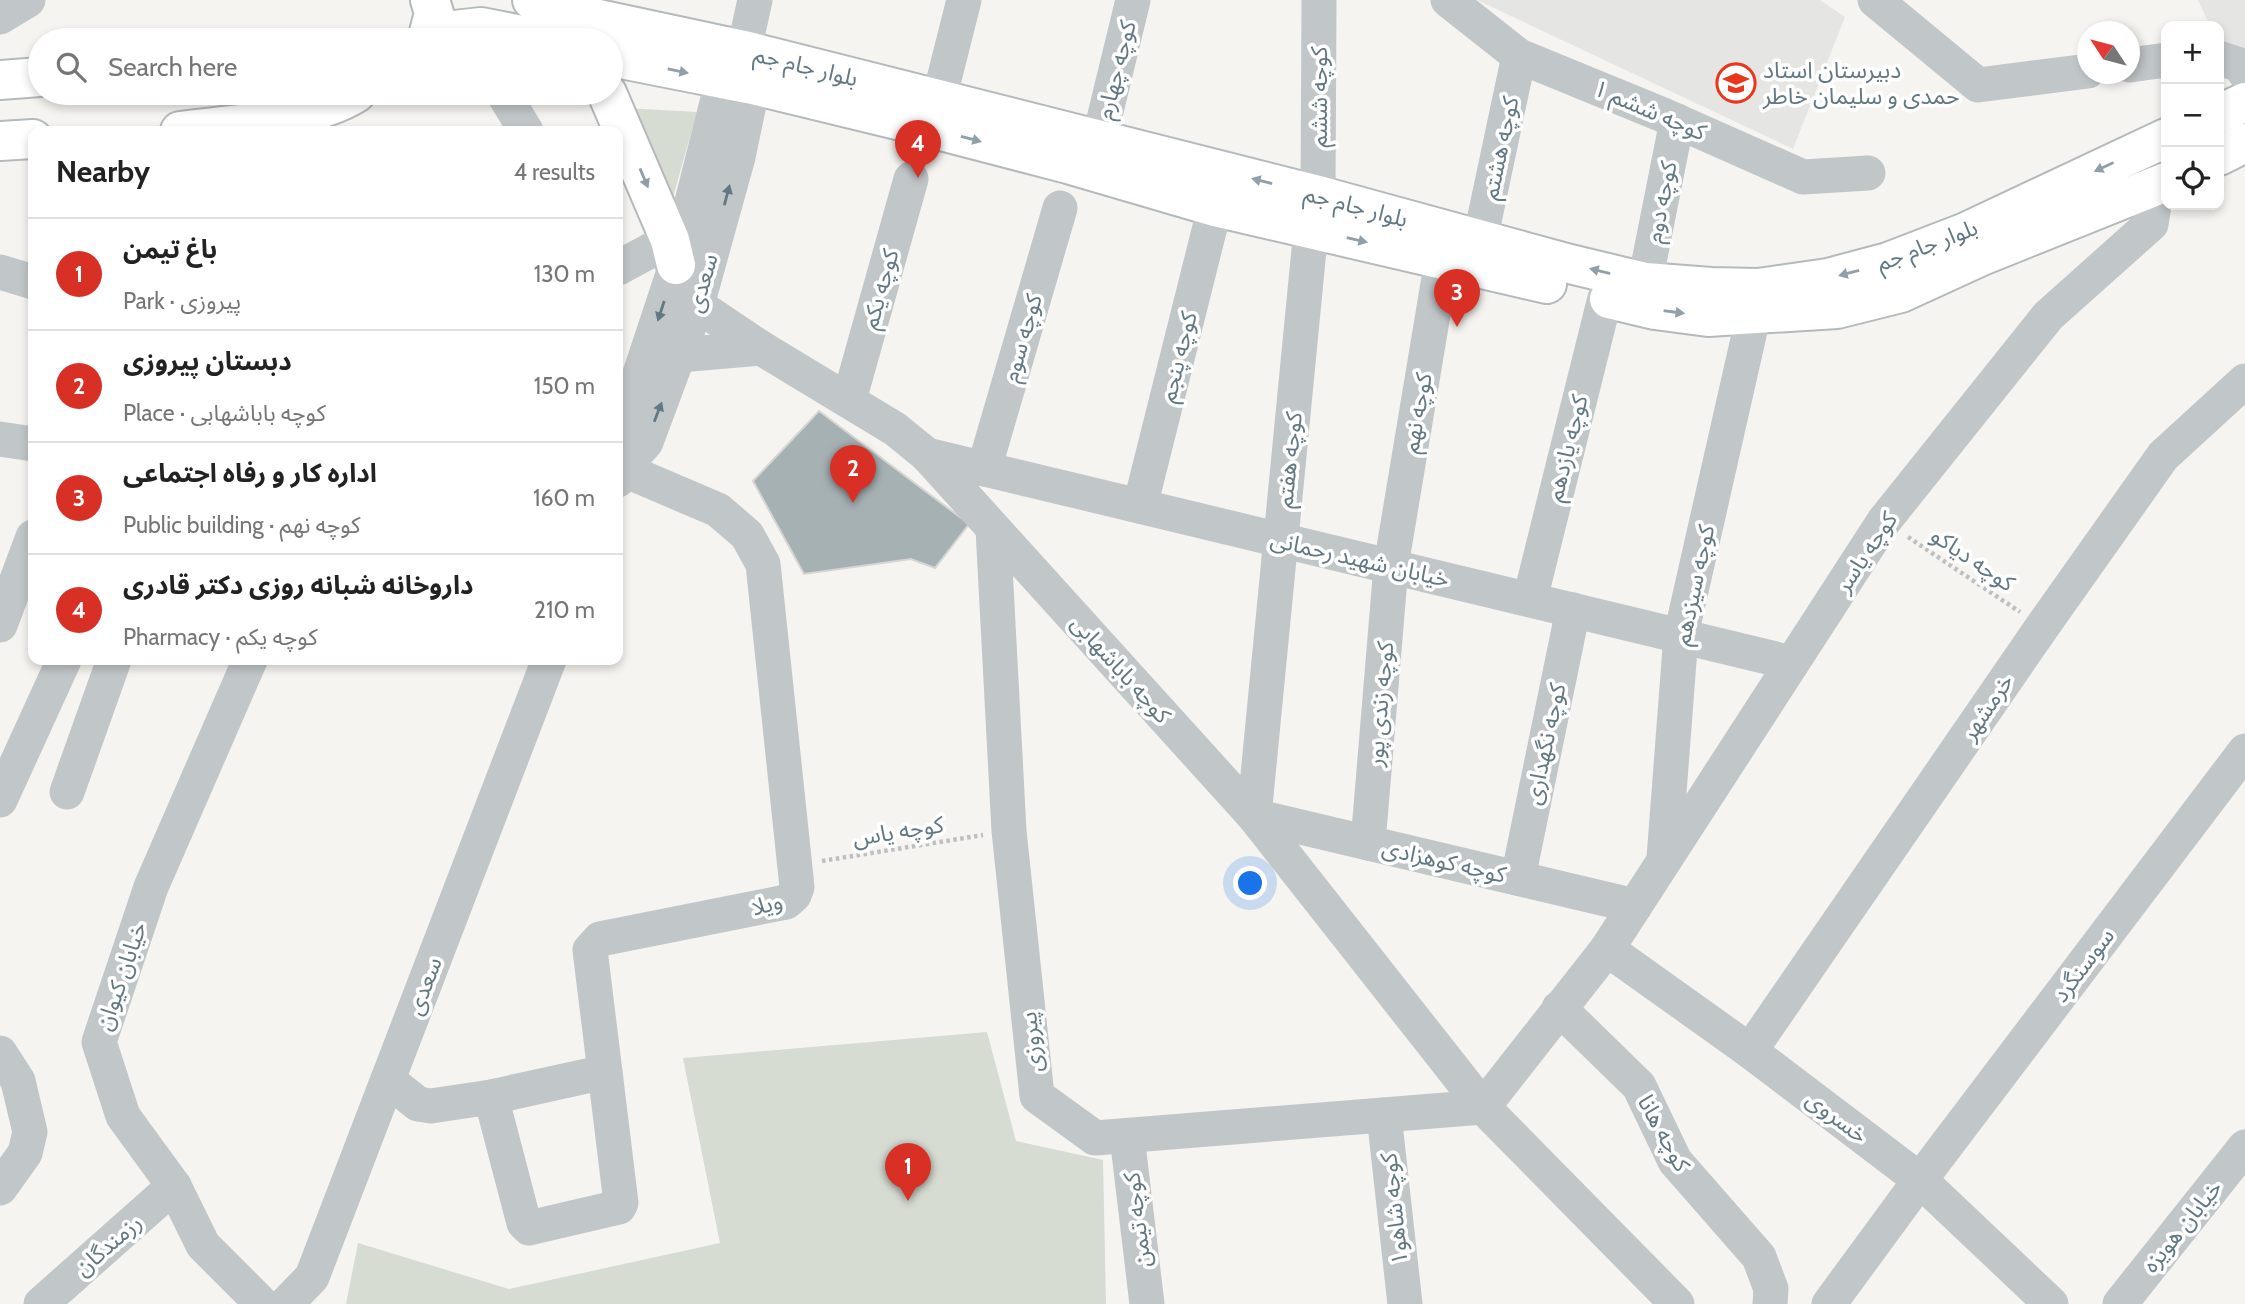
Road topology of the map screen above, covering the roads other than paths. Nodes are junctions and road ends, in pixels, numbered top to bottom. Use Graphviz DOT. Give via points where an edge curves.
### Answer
graph roads {
  1 [pos="28,0"];
  2 [pos="430,0"];
  3 [pos="532,0"];
  4 [pos="755,0"];
  5 [pos="964,0"];
  6 [pos="1133,0"];
  7 [pos="1319,0"];
  8 [pos="1448,0"];
  9 [pos="1875,0"];
  10 [pos="0,17"];
  11 [pos="430,28"];
  12 [pos="612,28"];
  13 [pos="623,32"];
  14 [pos="1519,56"];
  15 [pos="623,58"];
  16 [pos="2224,60"];
  17 [pos="2161,61"];
  18 [pos="2140,64"];
  19 [pos="740,71"];
  20 [pos="2077,72"];
  21 [pos="2245,73"];
  22 [pos="28,78"];
  23 [pos="0,80"];
  24 [pos="939,99"];
  25 [pos="2245,102"];
  26 [pos="612,105"];
  27 [pos="341,109"];
  28 [pos="2224,112"];
  29 [pos="1677,121"];
  30 [pos="218,126"];
  31 [pos="621,126"];
  32 [pos="623,132"];
  33 [pos="28,139"];
  34 [pos="1099,140"];
  35 [pos="2161,140"];
  36 [pos="0,141"];
  37 [pos="2245,143"];
  38 [pos="2224,154"];
  39 [pos="1868,173"];
  40 [pos="911,179"];
  41 [pos="2161,184"];
  42 [pos="2161,188"];
  43 [pos="1215,207"];
  44 [pos="1060,208"];
  45 [pos="1315,212"];
  46 [pos="1480,240"];
  47 [pos="673,253"];
  48 [pos="1442,260"];
  49 [pos="623,267"];
  50 [pos="0,272"];
  51 [pos="28,280"];
  52 [pos="1646,282"];
  53 [pos="1605,298"];
  54 [pos="697,305"];
  55 [pos="1754,313"];
  56 [pos="761,348"];
  57 [pos="679,355"];
  58 [pos="2245,380"];
  59 [pos="849,400"];
  60 [pos="623,424"];
  61 [pos="927,455"];
  62 [pos="984,469"];
  63 [pos="623,471"];
  64 [pos="623,476"];
  65 [pos="1140,506"];
  66 [pos="993,528"];
  67 [pos="1281,540"];
  68 [pos="28,550"];
  69 [pos="1391,566"];
  70 [pos="1530,599"];
  71 [pos="1573,610"];
  72 [pos="0,625"];
  73 [pos="1681,635"];
  74 [pos="1792,663"];
  75 [pos="62,665"];
  76 [pos="112,665"];
  77 [pos="248,665"];
  78 [pos="547,665"];
  79 [pos="2245,751"];
  80 [pos="67,792"];
  81 [pos="0,800"];
  82 [pos="1254,816"];
  83 [pos="1368,843"];
  84 [pos="1664,861"];
  85 [pos="1518,878"];
  86 [pos="1635,906"];
  87 [pos="1607,949"];
  88 [pos="1559,1008"];
  89 [pos="1750,1051"];
  90 [pos="0,1053"];
  91 [pos="605,1072"];
  92 [pos="388,1080"];
  93 [pos="491,1097"];
  94 [pos="1483,1107"];
  95 [pos="1384,1115"];
  96 [pos="1126,1136"];
  97 [pos="2245,1147"];
  98 [pos="1920,1180"];
  99 [pos="174,1186"];
  100 [pos="0,1188"];
  101 [pos="41,1304"];
  102 [pos="262,1304"];
  103 [pos="286,1304"];
  104 [pos="1147,1304"];
  105 [pos="1405,1304"];
  106 [pos="1677,1304"];
  107 [pos="1770,1304"];
  108 [pos="1829,1304"];
  109 [pos="2051,1304"];
  110 [pos="2120,1304"];
  1 -- 10 [label="street"];
  2 -- 11 [label="main road" via="435,13"];
  3 -- 12 [label="main road, بلوار جام جم"];
  4 -- 19 [label="street"];
  5 -- 24 [label="street"];
  6 -- 34 [label="street, کوچه چهارم"];
  7 -- 45 [label="street, کوچه ششم"];
  8 -- 14 [label="street, کوچه ششم ۱"];
  9 -- 20 [label="street" via="1978,85"];
  13 -- 19 [label="main road, بلوار جام جم"];
  14 -- 29 [label="street, کوچه ششم ۱"];
  14 -- 46 [label="street, کوچه هشتم"];
  15 -- 19 [label="main road, بلوار جام جم, one-way"];
  16 -- 21 [label="street" via="2240,65"];
  17 -- 18 [label="street"];
  19 -- 24 [label="main road, بلوار جام جم"];
  19 -- 43 [label="main road, بلوار جام جم, one-way"];
  19 -- 47 [label="street, سعدی"];
  54 -- 19 [label="street, سعدی, one-way" via="737,157"];
  22 -- 23 [label="main road"];
  24 -- 34 [label="main road, بلوار جام جم"];
  25 -- 28 [label="main road"];
  26 -- 31 [label="main road, one-way"];
  27 -- 30 [label="main road"];
  29 -- 39 [label="street, کوچه ششم ۱" via="1803,177"];
  29 -- 52 [label="street, کوچه دوم"];
  32 -- 47 [label="main road, one-way"];
  33 -- 36 [label="main road"];
  45 -- 34 [label="main road, بلوار جام جم, one-way"];
  35 -- 52 [label="main road, بلوار جام جم, one-way" via="1966,232 1888,262 1828,278 1758,288"];
  37 -- 38 [label="main road"];
  40 -- 59 [label="street, کوچه یکم"];
  41 -- 55 [label="main road, بلوار جام جم" via="1901,293 1837,309"];
  42 -- 74 [label="street, کوچه یاسر" via="2151,224 2048,316 1884,521"];
  43 -- 45 [label="main road, بلوار جام جم"];
  43 -- 65 [label="street, کوچه پنجم"];
  44 -- 62 [label="street, کوچه سوم"];
  45 -- 46 [label="main road, بلوار جام جم"];
  45 -- 48 [label="main road, بلوار جام جم, one-way"];
  45 -- 67 [label="street, کوچه هفتم"];
  52 -- 46 [label="main road, بلوار جام جم, one-way"];
  47 -- 49 [label="street"];
  47 -- 60 [label="street, سعدی, one-way"];
  48 -- 53 [label="main road, بلوار جام جم"];
  48 -- 69 [label="street, کوچه نهم"];
  50 -- 51 [label="street"];
  53 -- 55 [label="main road, بلوار جام جم, one-way" via="1708,317"];
  53 -- 70 [label="street, کوچه یازدهم"];
  54 -- 56 [label="street, کوچه باباشهابی"];
  54 -- 57 [label="street, سعدی"];
  55 -- 73 [label="street, کوچه سیزدهم"];
  56 -- 57 [label="street"];
  56 -- 59 [label="street, کوچه باباشهابی"];
  63 -- 57 [label="street, سعدی, one-way" via="646,442"];
  58 -- 89 [label="street, خرمشهر" via="2163,456"];
  59 -- 61 [label="street, کوچه باباشهابی"];
  61 -- 62 [label="street, خیابان شهید رحمانی"];
  61 -- 66 [label="street, کوچه باباشهابی"];
  62 -- 65 [label="street, خیابان شهید رحمانی"];
  64 -- 91 [label="street, ویلا" via="718,510 747,535 763,564 797,887 786,902 594,943 590,950"];
  65 -- 67 [label="street, خیابان شهید رحمانی"];
  66 -- 82 [label="street, کوچه باباشهابی"];
  66 -- 96 [label="street, پیروزی" via="1009,831 1037,1096 1095,1138"];
  67 -- 69 [label="street, خیابان شهید رحمانی"];
  67 -- 82 [label="street, کوچه هفتم"];
  68 -- 72 [label="street"];
  69 -- 70 [label="street, خیابان شهید رحمانی"];
  69 -- 83 [label="street, کوچه زندی پور"];
  70 -- 71 [label="street, خیابان شهید رحمانی"];
  71 -- 73 [label="street, خیابان شهید رحمانی"];
  71 -- 85 [label="street, کوچه نگهداری"];
  73 -- 74 [label="street, خیابان شهید رحمانی"];
  73 -- 84 [label="street, کوچه سیزدهم"];
  74 -- 84 [label="street, کوچه یاسر"];
  75 -- 81 [label="street"];
  76 -- 80 [label="street"];
  77 -- 99 [label="street, خیابان کیوان" via="151,887 99,1042 122,1116"];
  78 -- 92 [label="street, سعدی"];
  79 -- 98 [label="street, سوسنگرد"];
  82 -- 83 [label="street, کوچه کوهزادی"];
  82 -- 94 [label="street, کوچه باباشهابی"];
  83 -- 85 [label="street, کوچه کوهزادی"];
  84 -- 86 [label="street, کوچه یاسر"];
  85 -- 86 [label="street, کوچه کوهزادی"];
  86 -- 87 [label="street, کوچه یاسر"];
  87 -- 88 [label="street, کوچه یاسر"];
  87 -- 89 [label="street, خسروی"];
  88 -- 94 [label="street, کوچه یاسر"];
  88 -- 107 [label="street, کوچه هانا" via="1639,1086 1675,1161 1759,1257 1771,1289"];
  89 -- 98 [label="street, خسروی"];
  90 -- 100 [label="street" via="18,1081 30,1132 25,1153"];
  91 -- 93 [label="street"];
  91 -- 93 [label="street" via="621,1203 530,1228 524,1223"];
  92 -- 93 [label="street" via="424,1106"];
  92 -- 103 [label="street, سعدی" via="312,1277"];
  94 -- 95 [label="street, پیروزی"];
  94 -- 106 [label="street, کوچه باباشهابی"];
  95 -- 96 [label="street, پیروزی"];
  95 -- 105 [label="street, کوچه شاهو۱"];
  96 -- 104 [label="street, کوچه تیمن"];
  97 -- 110 [label="street, خیابان هویزه"];
  98 -- 108 [label="street, سوسنگرد"];
  98 -- 109 [label="street, خسروی"];
  99 -- 101 [label="street, رزمندگان"];
  99 -- 102 [label="street, خیابان کیوان" via="203,1245"];
}
